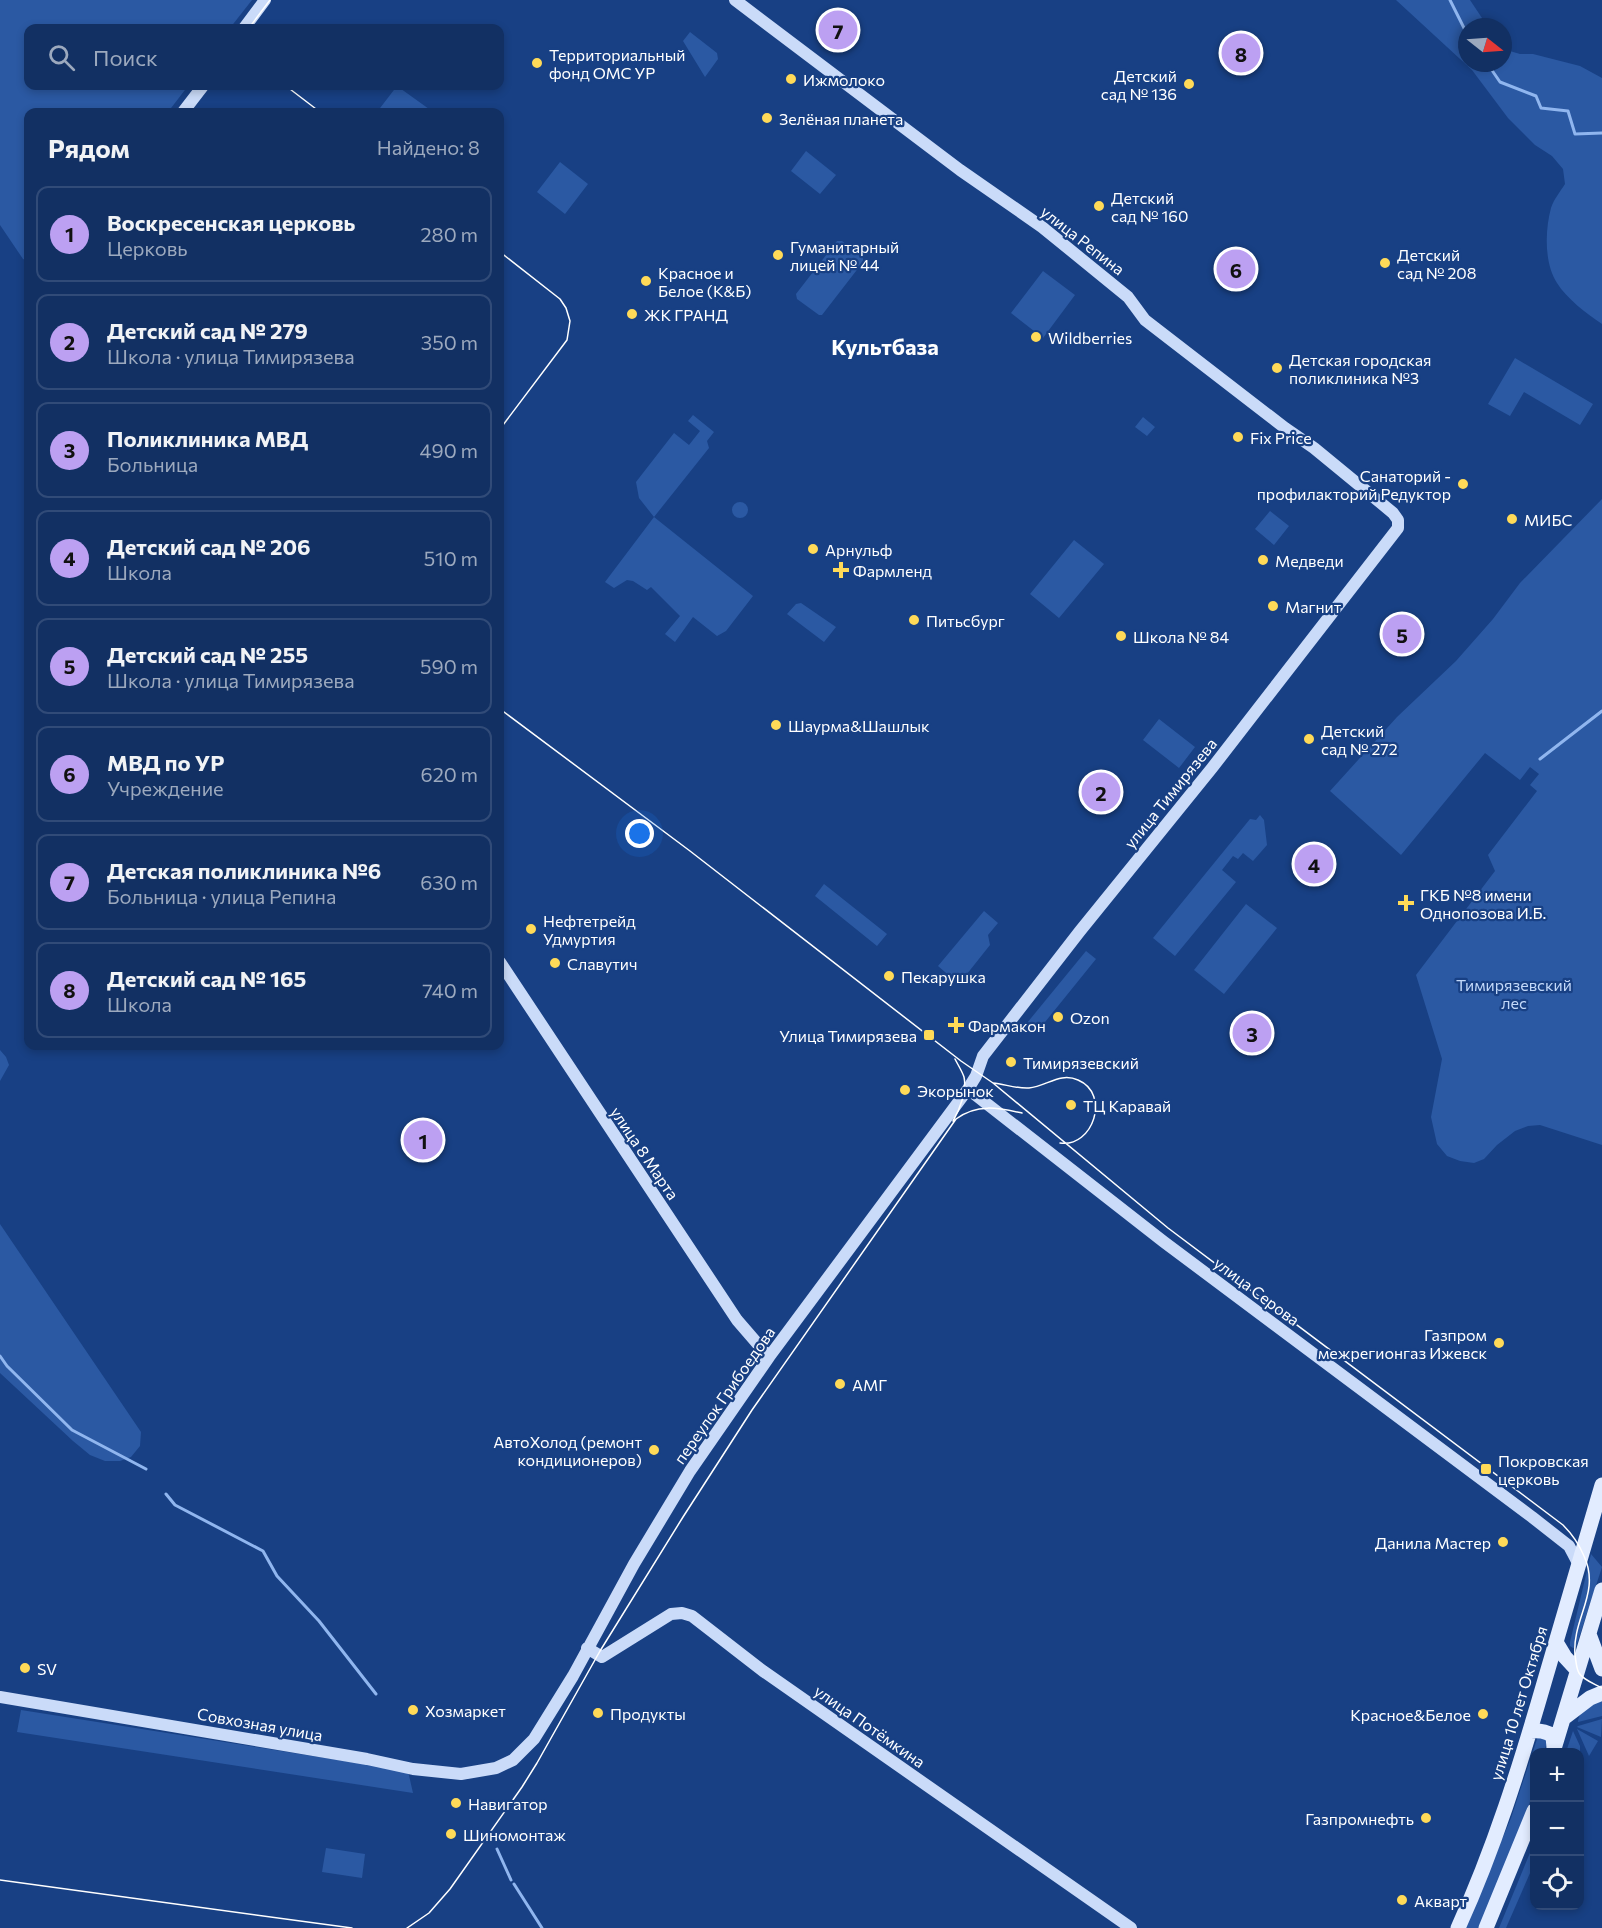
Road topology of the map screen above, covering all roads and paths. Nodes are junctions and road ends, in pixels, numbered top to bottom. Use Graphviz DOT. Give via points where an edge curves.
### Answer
graph roads {
  1 [pos="265,0"];
  2 [pos="735,0"];
  3 [pos="247,24"];
  4 [pos="200,90"];
  5 [pos="186,108"];
  6 [pos="1398,520"];
  7 [pos="504,968"];
  8 [pos="968,1089"];
  9 [pos="786,1335"];
  10 [pos="756,1341"];
  11 [pos="769,1357"];
  12 [pos="757,1375"];
  13 [pos="1602,1485"];
  14 [pos="1579,1565"];
  15 [pos="1602,1590"];
  16 [pos="1589,1634"];
  17 [pos="1556,1642"];
  18 [pos="587,1648"];
  19 [pos="1602,1669"];
  20 [pos="1577,1670"];
  21 [pos="1602,1693"];
  22 [pos="0,1697"];
  23 [pos="1564,1717"];
  24 [pos="1530,1731"];
  25 [pos="1553,1748"];
  26 [pos="1554,1748"];
  27 [pos="513,1760"];
  28 [pos="1530,1821"];
  29 [pos="1131,1928"];
  30 [pos="1458,1928"];
  31 [pos="1486,1928"];
  1 -- 3 [label="street"];
  2 -- 6 [label="street, улица Репина" via="1042,227 1128,297 1144,320 1323,454"];
  4 -- 5 [label="street"];
  6 -- 8 [label="street, улица Тимирязева" via="1394,535 983,1056"];
  7 -- 10 [label="street, улица 8 Марта" via="737,1320"];
  8 -- 9 [label="street, переулок Грибоедова"];
  8 -- 14 [label="street, улица Серова" via="1164,1242 1541,1524 1569,1546"];
  9 -- 10 [label="street"];
  9 -- 11 [label="street, переулок Грибоедова"];
  10 -- 11 [label="street, улица 8 Марта"];
  10 -- 12 [label="street" via="761,1359"];
  11 -- 12 [label="street, переулок Грибоедова"];
  12 -- 18 [label="street, переулок Грибоедова" via="690,1471"];
  13 -- 14 [label="main road, улица 10 лет Октября"];
  14 -- 17 [label="main road, улица 10 лет Октября"];
  15 -- 16 [label="main road"];
  16 -- 19 [label="main road"];
  16 -- 20 [label="main road"];
  17 -- 20 [label="main road"];
  17 -- 24 [label="main road, улица 10 лет Октября"];
  18 -- 27 [label="street, переулок Грибоедова" via="534,1739"];
  18 -- 29 [label="street, улица Потёмкина" via="602,1657 671,1614 682,1612 692,1616 763,1671"];
  20 -- 23 [label="main road"];
  21 -- 23 [label="main road"];
  22 -- 27 [label="street, Совхозная улица" via="413,1769 461,1774 496,1768"];
  23 -- 26 [label="main road"];
  24 -- 25 [label="main road" via="1552,1736"];
  24 -- 30 [label="main road, улица 10 лет Октября" via="1480,1881"];
  28 -- 31 [label="main road"];
}
